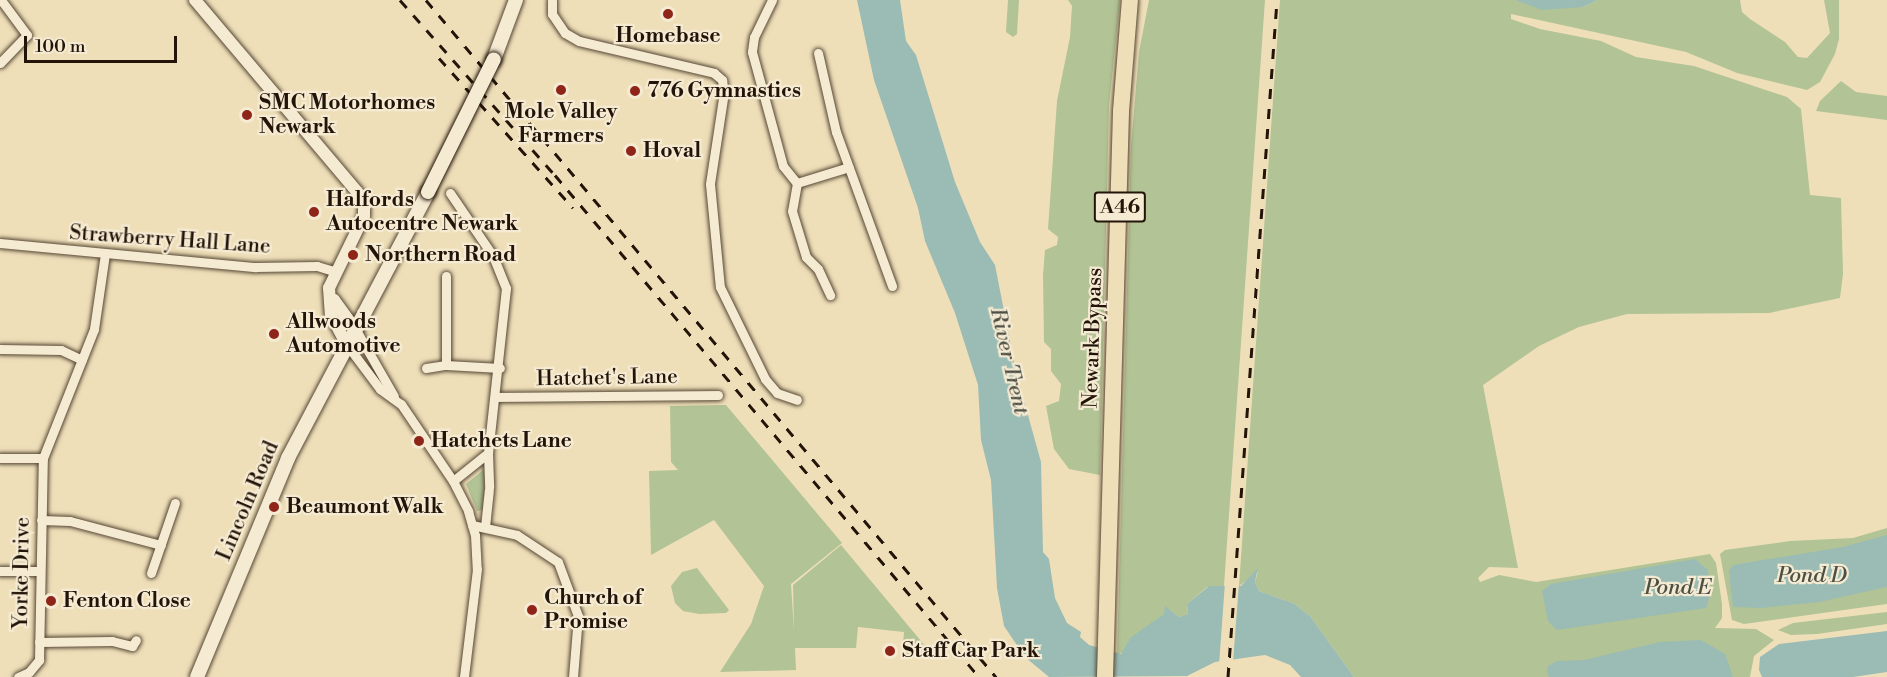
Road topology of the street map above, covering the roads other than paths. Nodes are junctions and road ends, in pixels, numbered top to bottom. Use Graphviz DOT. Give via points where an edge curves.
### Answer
graph roads {
  1 [pos="2,0"];
  2 [pos="195,0"];
  3 [pos="516,0"];
  4 [pos="552,0"];
  5 [pos="772,0"];
  6 [pos="1130,0"];
  7 [pos="818,53"];
  8 [pos="0,63"];
  9 [pos="849,167"];
  10 [pos="797,183"];
  11 [pos="450,193"];
  12 [pos="0,243"];
  13 [pos="105,254"];
  14 [pos="337,272"];
  15 [pos="446,276"];
  16 [pos="892,286"];
  17 [pos="830,296"];
  18 [pos="330,299"];
  19 [pos="356,330"];
  20 [pos="347,345"];
  21 [pos="0,349"];
  22 [pos="82,360"];
  23 [pos="446,365"];
  24 [pos="426,368"];
  25 [pos="500,368"];
  26 [pos="718,395"];
  27 [pos="394,396"];
  28 [pos="496,397"];
  29 [pos="797,400"];
  30 [pos="488,453"];
  31 [pos="0,458"];
  32 [pos="43,458"];
  33 [pos="453,481"];
  34 [pos="175,503"];
  35 [pos="41,520"];
  36 [pos="472,525"];
  37 [pos="485,527"];
  38 [pos="161,545"];
  39 [pos="0,571"];
  40 [pos="39,571"];
  41 [pos="151,573"];
  42 [pos="136,640"];
  43 [pos="39,642"];
  44 [pos="18,677"];
  45 [pos="197,677"];
  46 [pos="464,677"];
  47 [pos="573,677"];
  48 [pos="1105,677"];
  1 -- 8 [label="street" via="27,35"];
  2 -- 14 [label="street" via="364,200 364,216"];
  3 -- 19 [label="main road, Lincoln Road, bridge" via="494,59"];
  4 -- 29 [label="street" via="552,14 565,33 579,41 714,73 722,80 724,92 710,184 720,287 765,379 777,393"];
  5 -- 10 [label="street" via="753,37 752,52 783,166"];
  6 -- 48 [label="highway, Newark Bypass / A46" via="1121,111"];
  7 -- 9 [label="street" via="836,132"];
  9 -- 10 [label="street"];
  9 -- 16 [label="street"];
  10 -- 17 [label="street" via="795,220 806,257 818,269"];
  11 -- 25 [label="street" via="493,256 506,288"];
  12 -- 13 [label="street, Strawberry Hall Lane"];
  13 -- 14 [label="street, Strawberry Hall Lane" via="256,267 317,266"];
  13 -- 22 [label="street, Yorke Drive" via="94,329"];
  14 -- 18 [label="street" via="329,288"];
  15 -- 23 [label="street"];
  18 -- 19 [label="street"];
  18 -- 20 [label="street" via="331,315"];
  19 -- 20 [label="main road, Lincoln Road"];
  19 -- 27 [label="street"];
  20 -- 27 [label="street" via="380,389"];
  20 -- 45 [label="main road, Lincoln Road" via="288,458"];
  21 -- 22 [label="street" via="61,350"];
  22 -- 32 [label="street, Yorke Drive"];
  23 -- 24 [label="street"];
  23 -- 25 [label="street"];
  25 -- 28 [label="street"];
  26 -- 28 [label="street, Hatchet's Lane"];
  27 -- 33 [label="street"];
  28 -- 30 [label="street"];
  30 -- 33 [label="street"];
  30 -- 37 [label="street"];
  31 -- 32 [label="street"];
  32 -- 35 [label="street, Yorke Drive"];
  33 -- 36 [label="street"];
  34 -- 38 [label="street"];
  35 -- 38 [label="street" via="70,521"];
  35 -- 40 [label="street, Yorke Drive"];
  36 -- 37 [label="street"];
  36 -- 46 [label="street" via="477,568"];
  37 -- 47 [label="street" via="517,535 558,562 578,616"];
  38 -- 41 [label="street"];
  39 -- 40 [label="street"];
  40 -- 43 [label="street, Yorke Drive"];
  42 -- 43 [label="street" via="132,645 112,641"];
  43 -- 44 [label="street, Yorke Drive" via="39,660 29,672"];
}
